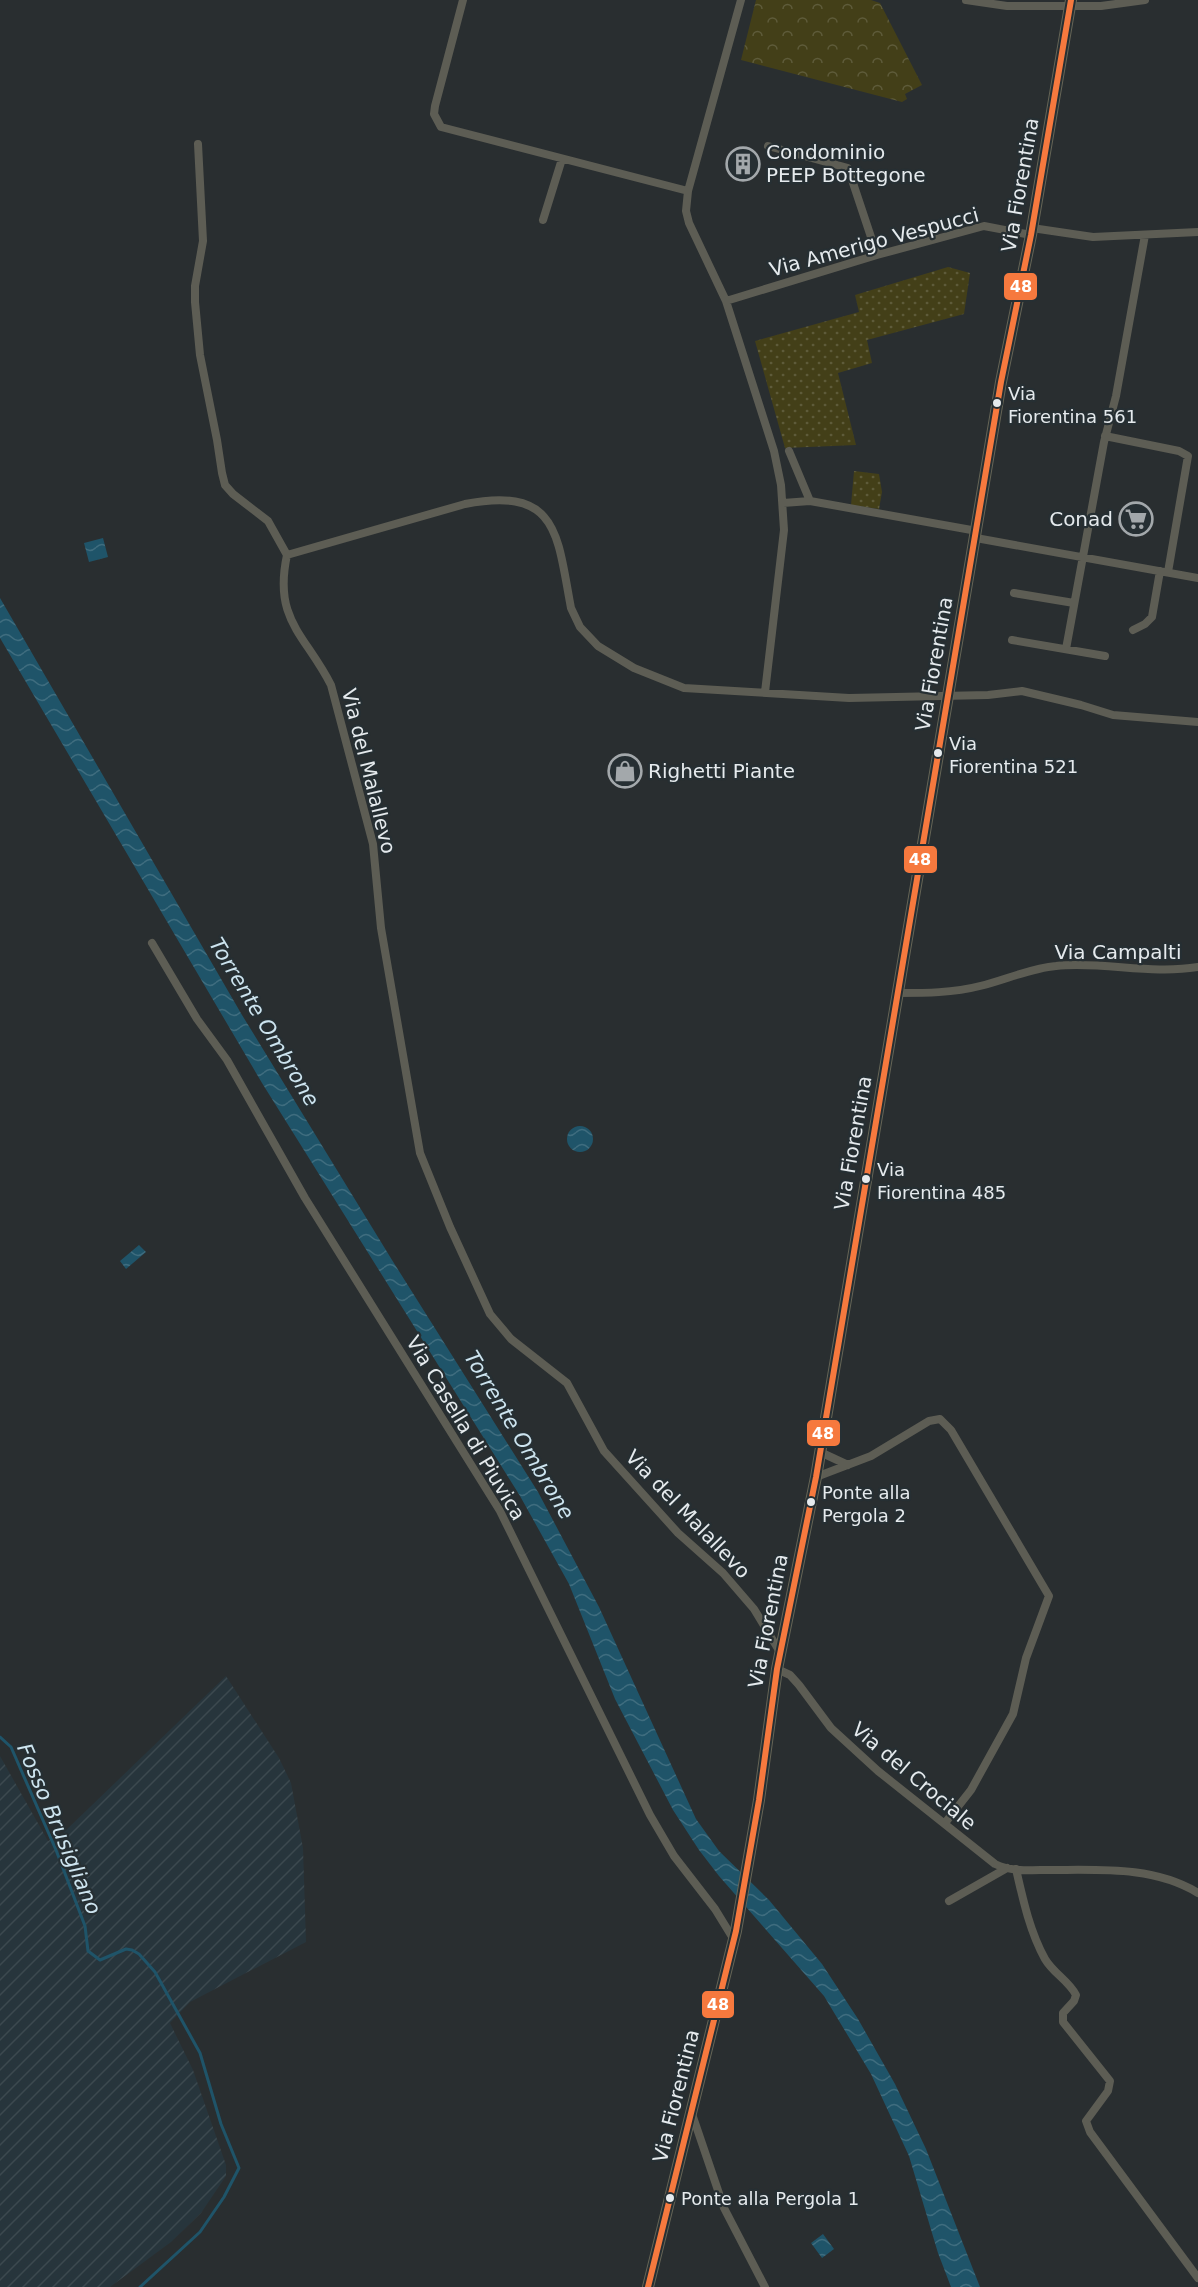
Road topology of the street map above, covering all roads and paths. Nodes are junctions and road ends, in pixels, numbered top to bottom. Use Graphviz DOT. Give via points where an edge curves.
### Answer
graph roads {
  1 [pos="463,0"];
  2 [pos="741,0"];
  3 [pos="966,0"];
  4 [pos="1146,0"];
  5 [pos="1071,2"];
  6 [pos="198,144"];
  7 [pos="768,146"];
  8 [pos="562,159"];
  9 [pos="688,191"];
  10 [pos="543,220"];
  11 [pos="1032,231"];
  12 [pos="1198,232"];
  13 [pos="1145,235"];
  14 [pos="877,255"];
  15 [pos="726,301"];
  16 [pos="1105,436"];
  17 [pos="789,451"];
  18 [pos="810,501"];
  19 [pos="783,503"];
  20 [pos="977,535"];
  21 [pos="287,555"];
  22 [pos="1083,558"];
  23 [pos="1164,572"];
  24 [pos="1198,578"];
  25 [pos="1014,593"];
  26 [pos="1074,603"];
  27 [pos="1133,630"];
  28 [pos="1012,640"];
  29 [pos="1066,650"];
  30 [pos="1105,656"];
  31 [pos="765,692"];
  32 [pos="948,696"];
  33 [pos="1198,722"];
  34 [pos="152,943"];
  35 [pos="1198,967"];
  36 [pos="898,993"];
  37 [pos="820,1452"];
  38 [pos="848,1466"];
  39 [pos="816,1478"];
  40 [pos="781,1652"];
  41 [pos="777,1669"];
  42 [pos="945,1823"];
  43 [pos="1011,1869"];
  44 [pos="1198,1893"];
  45 [pos="949,1901"];
  46 [pos="735,1936"];
  47 [pos="691,2111"];
  48 [pos="1198,2278"];
  49 [pos="648,2287"];
  50 [pos="765,2287"];
  1 -- 8 [label="street" via="435,106 436,121 441,127"];
  2 -- 9 [label="street"];
  3 -- 5 [label="street" via="1007,6"];
  4 -- 5 [label="street" via="1101,6"];
  5 -- 11 [label="main road, Via Fiorentina"];
  6 -- 21 [label="street" via="203,241 195,302 200,355 222,473 233,495 268,521"];
  7 -- 14 [label="street" via="848,168"];
  8 -- 9 [label="street"];
  8 -- 10 [label="street"];
  9 -- 15 [label="street" via="689,223"];
  11 -- 13 [label="street, Via Amerigo Vespucci" via="1093,237"];
  11 -- 14 [label="street, Via Amerigo Vespucci" via="984,226"];
  11 -- 20 [label="main road, Via Fiorentina" via="1001,382"];
  12 -- 13 [label="street, Via Amerigo Vespucci"];
  13 -- 16 [label="street"];
  14 -- 15 [label="street, Via Amerigo Vespucci"];
  15 -- 19 [label="street" via="774,452"];
  16 -- 22 [label="street"];
  16 -- 23 [label="street" via="1174,449 1189,459"];
  17 -- 18 [label="street"];
  18 -- 19 [label="street"];
  18 -- 20 [label="street"];
  19 -- 31 [label="street" via="782,552"];
  20 -- 22 [label="street"];
  20 -- 32 [label="main road, Via Fiorentina"];
  21 -- 31 [label="street" via="465,504 514,500 539,510 550,523 559,545 575,620 598,646 634,668 684,688"];
  21 -- 40 [label="street, Via del Malallevo" via="284,604 291,623 331,685 374,844 381,928 420,1153 450,1227 497,1324 567,1383 604,1451 678,1533 723,1573 754,1609"];
  22 -- 23 [label="street"];
  22 -- 26 [label="street"];
  23 -- 24 [label="street"];
  23 -- 27 [label="street" via="1152,617"];
  25 -- 26 [label="street"];
  26 -- 29 [label="street"];
  28 -- 29 [label="street"];
  29 -- 30 [label="street"];
  31 -- 32 [label="street" via="849,698"];
  32 -- 33 [label="street" via="1022,691 1113,715"];
  32 -- 36 [label="main road, Via Fiorentina"];
  34 -- 46 [label="street, Via Casella di Piuvica" via="197,1019 227,1059 305,1198 500,1511 650,1815 678,1862"];
  35 -- 36 [label="street, Via Campalti" via="1137,970 1074,964 1052,966 978,987"];
  36 -- 37 [label="main road, Via Fiorentina"];
  37 -- 38 [label="street"];
  37 -- 39 [label="main road, Via Fiorentina"];
  38 -- 39 [label="street"];
  38 -- 42 [label="street" via="881,1451 932,1419 940,1419 951,1430 1049,1596 1026,1658 1013,1714 971,1790"];
  39 -- 40 [label="main road, Via Fiorentina"];
  40 -- 41 [label="main road, Via Fiorentina"];
  41 -- 42 [label="street, Via del Crociale" via="800,1685 831,1728 870,1764"];
  41 -- 46 [label="main road, Via Fiorentina"];
  42 -- 43 [label="street, Via del Crociale" via="986,1858"];
  43 -- 44 [label="street, Via del Crociale" via="1127,1872 1172,1880"];
  43 -- 45 [label="street"];
  43 -- 48 [label="street" via="1040,1948 1073,1991 1075,1999 1063,2013 1064,2022 1110,2081 1108,2091 1086,2121 1090,2132"];
  46 -- 47 [label="main road, Via Fiorentina"];
  47 -- 49 [label="main road, Via Fiorentina"];
  47 -- 50 [label="street" via="724,2208"];
}
